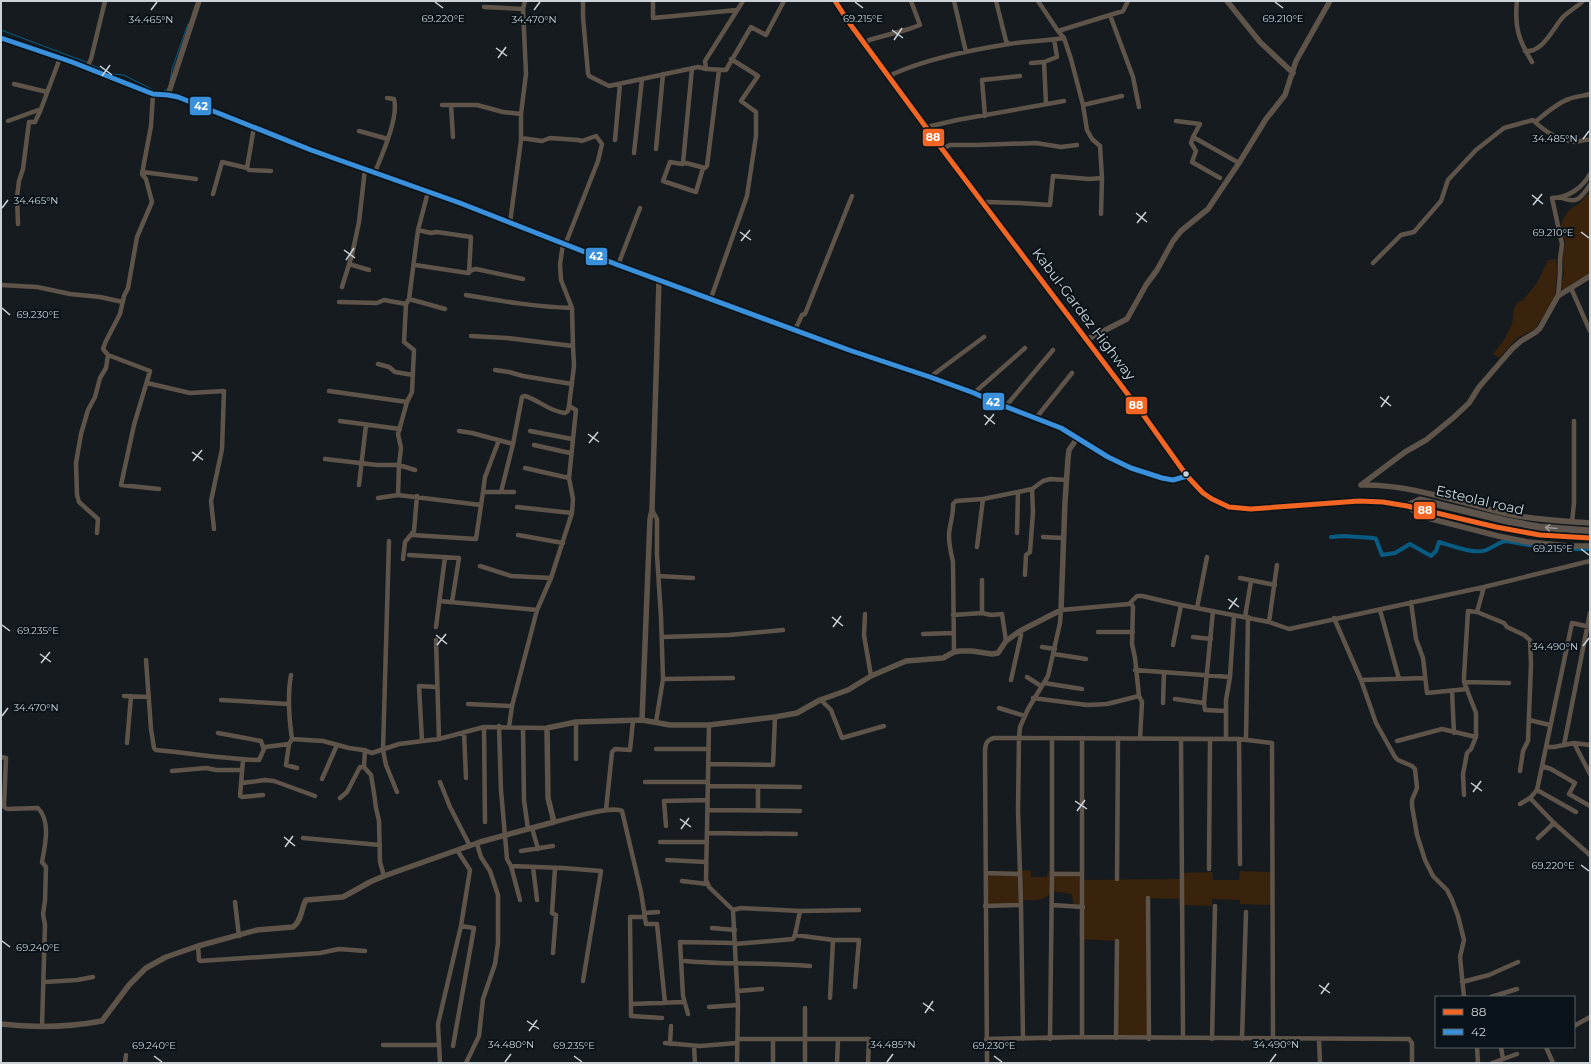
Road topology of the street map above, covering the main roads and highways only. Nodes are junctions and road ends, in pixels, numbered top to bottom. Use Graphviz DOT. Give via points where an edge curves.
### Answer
graph roads {
  1 [pos="835,1"];
  2 [pos="1407,506"];
  3 [pos="1590,531"];
  4 [pos="1590,538"];
  1 -- 2 [label="highway, Kabul-Gardez Highway" via="983,204 1203,493 1229,507 1240,509 1359,501"];
  3 -- 2 [label="highway, Esteolal road, one-way" via="1539,527 1506,521 1421,496"];
  2 -- 4 [label="highway, Esteolal road" via="1540,535"];
}
